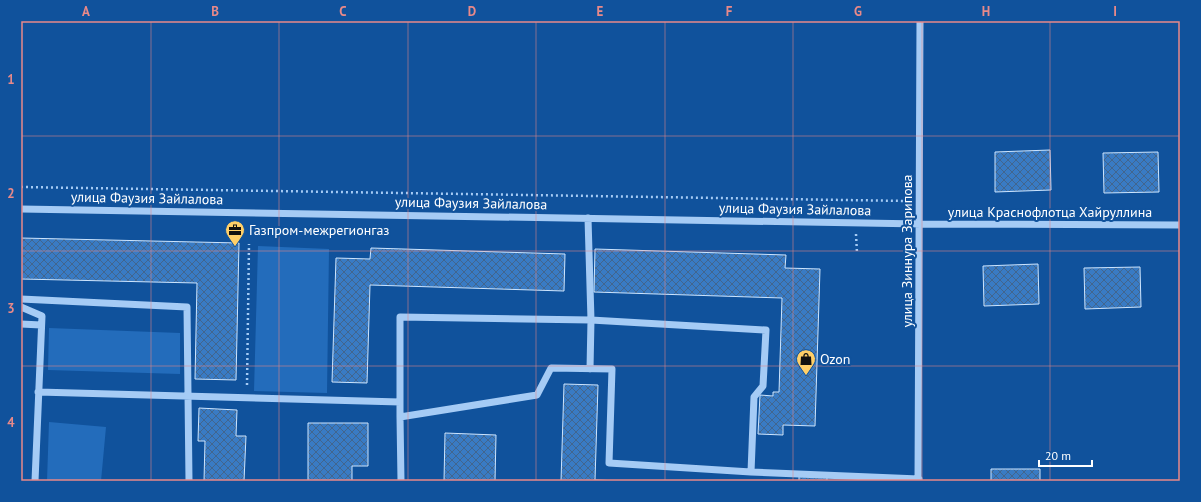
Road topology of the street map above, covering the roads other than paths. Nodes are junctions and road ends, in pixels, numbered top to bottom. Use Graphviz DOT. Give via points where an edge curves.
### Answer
graph roads {
  1 [pos="920,21"];
  2 [pos="21,209"];
  3 [pos="588,218"];
  4 [pos="920,224"];
  5 [pos="1180,225"];
  6 [pos="21,299"];
  7 [pos="21,307"];
  8 [pos="591,320"];
  9 [pos="21,324"];
  10 [pos="41,325"];
  11 [pos="590,369"];
  12 [pos="38,392"];
  13 [pos="187,396"];
  14 [pos="400,402"];
  15 [pos="400,416"];
  16 [pos="751,472"];
  17 [pos="918,480"];
  18 [pos="34,481"];
  19 [pos="189,481"];
  20 [pos="401,481"];
  1 -- 4 [label="street, улица Зиннура Зарипова"];
  2 -- 3 [label="street, улица Фаузия Зайлалова"];
  3 -- 4 [label="street, улица Фаузия Зайлалова"];
  3 -- 8 [label="street"];
  4 -- 5 [label="street, улица Краснофлотца Хайруллина"];
  4 -- 17 [label="street, улица Зиннура Зарипова"];
  6 -- 13 [label="street" via="187,306"];
  7 -- 10 [label="street" via="42,316"];
  8 -- 11 [label="street"];
  8 -- 14 [label="street" via="400,317"];
  8 -- 16 [label="street" via="766,330 763,386 754,396"];
  9 -- 10 [label="street"];
  10 -- 12 [label="street"];
  11 -- 15 [label="street" via="551,368 538,395"];
  11 -- 16 [label="street" via="612,369 609,463"];
  12 -- 13 [label="street"];
  12 -- 18 [label="street"];
  13 -- 14 [label="street"];
  13 -- 19 [label="street"];
  14 -- 15 [label="street"];
  15 -- 20 [label="street"];
  16 -- 17 [label="street"];
}
